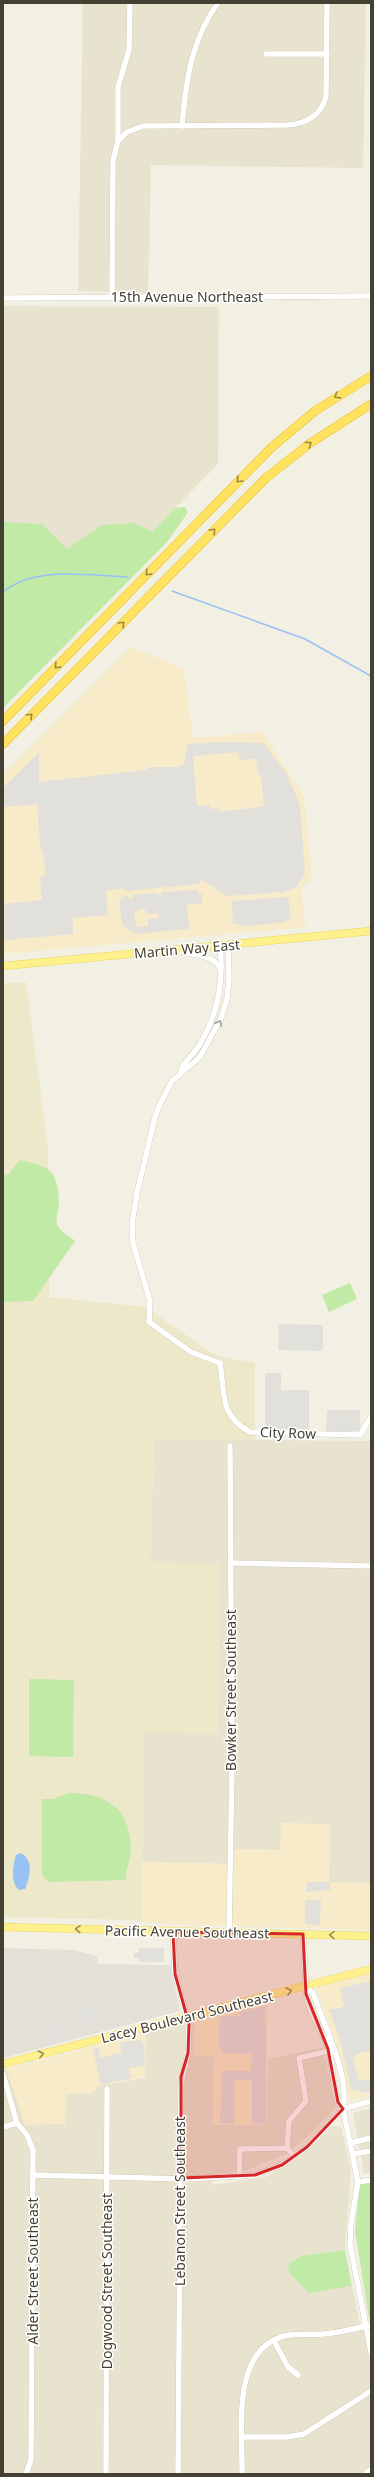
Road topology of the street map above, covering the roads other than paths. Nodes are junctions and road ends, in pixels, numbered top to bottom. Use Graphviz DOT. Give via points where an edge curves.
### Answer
graph roads {
  1 [pos="130,3"];
  2 [pos="218,3"];
  3 [pos="327,3"];
  4 [pos="266,54"];
  5 [pos="327,54"];
  6 [pos="182,126"];
  7 [pos="118,141"];
  8 [pos="371,296"];
  9 [pos="3,298"];
  10 [pos="112,298"];
  11 [pos="371,376"];
  12 [pos="371,404"];
  13 [pos="3,721"];
  14 [pos="3,744"];
  15 [pos="371,931"];
  16 [pos="224,945"];
  17 [pos="175,950"];
  18 [pos="3,966"];
  19 [pos="222,976"];
  20 [pos="180,1075"];
  21 [pos="371,1417"];
  22 [pos="230,1446"];
  23 [pos="231,1563"];
  24 [pos="371,1566"];
  25 [pos="3,1927"];
  26 [pos="174,1932"];
  27 [pos="229,1933"];
  28 [pos="303,1934"];
  29 [pos="371,1936"];
  30 [pos="371,1969"];
  31 [pos="306,1987"];
  32 [pos="188,2016"];
  33 [pos="329,2052"];
  34 [pos="3,2064"];
  35 [pos="3,2074"];
  36 [pos="107,2088"];
  37 [pos="371,2101"];
  38 [pos="343,2109"];
  39 [pos="17,2123"];
  40 [pos="3,2127"];
  41 [pos="371,2138"];
  42 [pos="350,2143"];
  43 [pos="288,2148"];
  44 [pos="371,2151"];
  45 [pos="353,2154"];
  46 [pos="294,2156"];
  47 [pos="33,2176"];
  48 [pos="239,2177"];
  49 [pos="107,2178"];
  50 [pos="181,2178"];
  51 [pos="371,2180"];
  52 [pos="358,2182"];
  53 [pos="369,2326"];
  54 [pos="274,2342"];
  55 [pos="371,2352"];
  56 [pos="298,2375"];
  57 [pos="371,2391"];
  58 [pos="243,2437"];
  59 [pos="371,2470"];
  60 [pos="26,2474"];
  61 [pos="106,2474"];
  62 [pos="178,2474"];
  63 [pos="242,2474"];
  64 [pos="365,2474"];
  1 -- 7 [label="street" via="129,50 117,97"];
  2 -- 6 [label="street" via="192,54 186,81"];
  3 -- 5 [label="street"];
  4 -- 5 [label="street"];
  5 -- 6 [label="street" via="327,87 324,103 313,118 294,124"];
  6 -- 7 [label="street" via="140,127 127,132"];
  7 -- 10 [label="street" via="113,161"];
  8 -- 10 [label="street, 15th Avenue Northeast"];
  9 -- 10 [label="street, 15th Avenue Northeast"];
  11 -- 13 [label="highway, one-way" via="320,407 272,447"];
  14 -- 12 [label="highway, one-way" via="261,483 309,444"];
  15 -- 16 [label="main road, Martin Way East"];
  16 -- 17 [label="main road, Martin Way East"];
  16 -- 19 [label="street"];
  20 -- 16 [label="street, one-way" via="200,1057 221,1018 227,1000 229,980"];
  17 -- 18 [label="main road, Martin Way East"];
  17 -- 19 [label="street" via="192,956 212,958 218,963"];
  19 -- 20 [label="street" via="218,1002 211,1020 198,1047 181,1066"];
  20 -- 21 [label="street, City Row" via="172,1081 154,1118 133,1209 133,1243 150,1301 149,1322 191,1352 220,1363 225,1404 230,1418 250,1432 360,1435"];
  22 -- 23 [label="street, Bowker Street Southeast"];
  23 -- 24 [label="street"];
  23 -- 27 [label="street, Bowker Street Southeast"];
  26 -- 25 [label="main road, Pacific Avenue Southeast, one-way"];
  26 -- 27 [label="main road, Pacific Avenue Southeast"];
  26 -- 32 [label="street, Lebanon Street Southeast" via="175,1974"];
  27 -- 28 [label="main road, Pacific Avenue Southeast"];
  29 -- 28 [label="main road, Pacific Avenue Southeast, one-way"];
  28 -- 31 [label="street"];
  30 -- 31 [label="main road, Lacey Boulevard Southeast"];
  32 -- 31 [label="main road, Lacey Boulevard Southeast, one-way"];
  31 -- 33 [label="street" via="312,2014"];
  31 -- 38 [label="street" via="313,1993 335,2050 345,2100"];
  34 -- 32 [label="main road, Lacey Boulevard Southeast, one-way"];
  32 -- 50 [label="street, Lebanon Street Southeast" via="188,2053 181,2081"];
  33 -- 38 [label="street" via="338,2102"];
  33 -- 43 [label="street" via="299,2058 306,2101 289,2121"];
  35 -- 39 [label="street, Alder Street Southeast"];
  36 -- 49 [label="street, Dogwood Street Southeast"];
  37 -- 38 [label="street"];
  38 -- 42 [label="street"];
  38 -- 46 [label="street" via="307,2147"];
  39 -- 40 [label="street"];
  39 -- 47 [label="street, Alder Street Southeast" via="30,2142"];
  41 -- 42 [label="street"];
  42 -- 45 [label="street"];
  43 -- 46 [label="street"];
  43 -- 48 [label="street" via="240,2149"];
  44 -- 45 [label="street"];
  45 -- 52 [label="street"];
  46 -- 48 [label="street" via="282,2165 255,2176"];
  47 -- 49 [label="street"];
  47 -- 60 [label="street, Alder Street Southeast" via="31,2460"];
  48 -- 50 [label="street"];
  49 -- 50 [label="street"];
  49 -- 61 [label="street, Dogwood Street Southeast"];
  50 -- 62 [label="street, Lebanon Street Southeast"];
  51 -- 52 [label="street"];
  52 -- 53 [label="street" via="350,2244"];
  53 -- 54 [label="street" via="325,2334 289,2336"];
  53 -- 55 [label="street"];
  54 -- 56 [label="street" via="288,2367"];
  54 -- 58 [label="street" via="254,2358 247,2372 243,2392"];
  57 -- 58 [label="street" via="304,2434 287,2437"];
  58 -- 63 [label="street"];
  59 -- 64 [label="street"];
}
